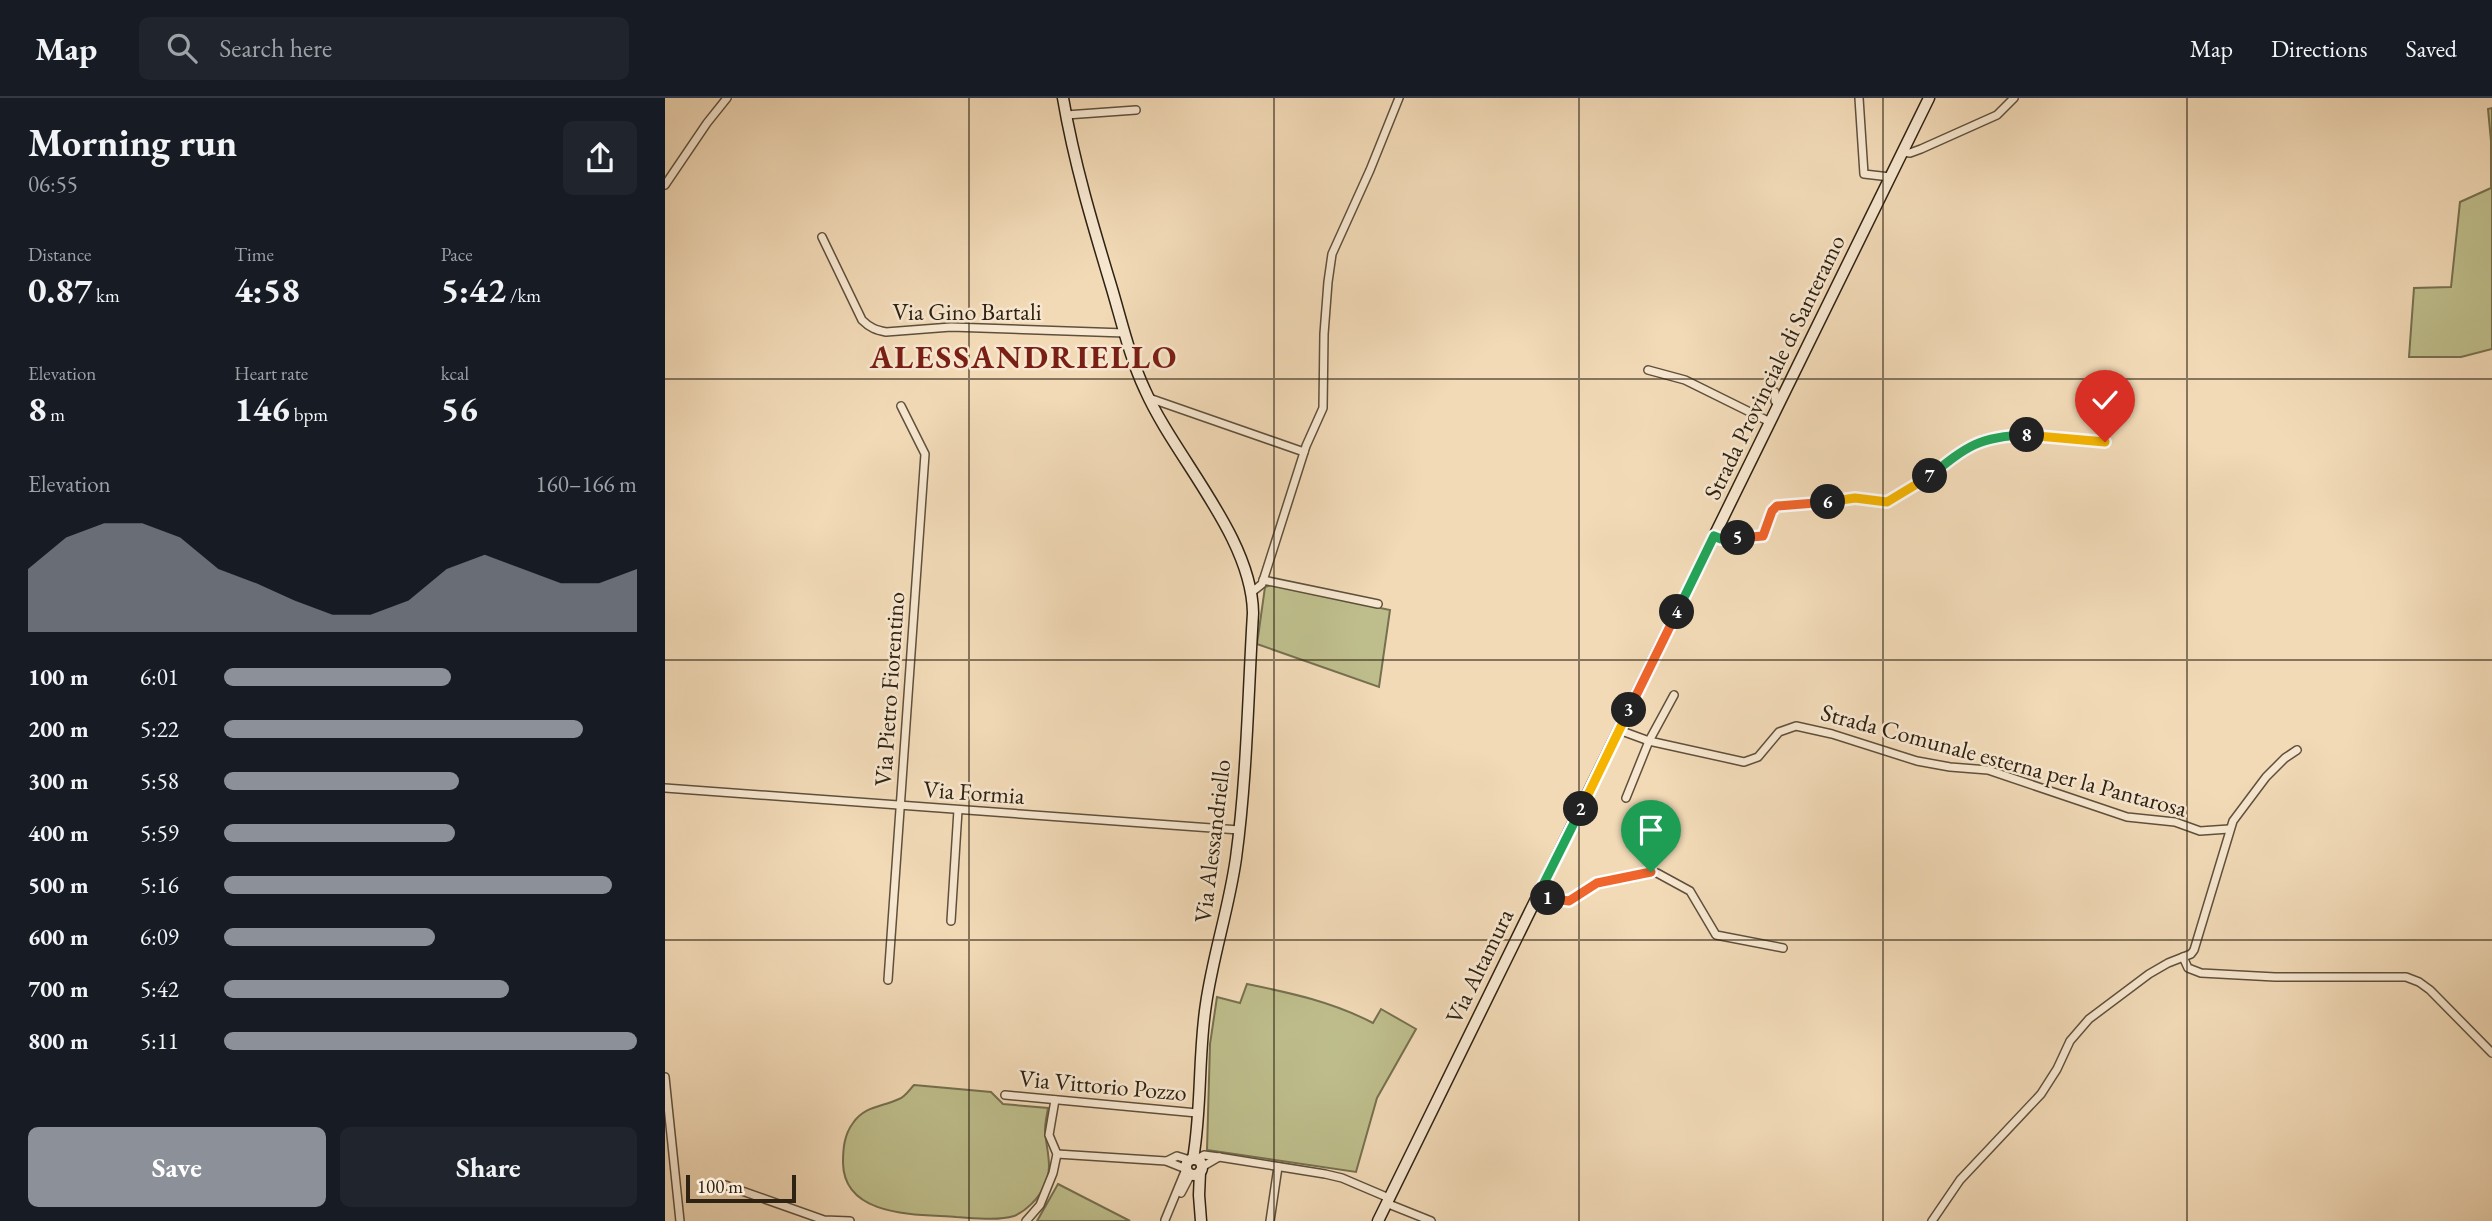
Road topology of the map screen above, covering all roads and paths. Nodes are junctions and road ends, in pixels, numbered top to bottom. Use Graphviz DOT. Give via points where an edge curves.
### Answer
graph roads {
  1 [pos="727,98"];
  2 [pos="1063,98"];
  3 [pos="1399,98"];
  4 [pos="1859,98"];
  5 [pos="1929,98"];
  6 [pos="2014,98"];
  7 [pos="1136,110"];
  8 [pos="1066,115"];
  9 [pos="1902,152"];
  10 [pos="1890,177"];
  11 [pos="665,185"];
  12 [pos="822,237"];
  13 [pos="1125,332"];
  14 [pos="1648,370"];
  15 [pos="1148,397"];
  16 [pos="901,406"];
  17 [pos="1770,422"];
  18 [pos="2105,442"];
  19 [pos="1304,452"];
  20 [pos="1714,536"];
  21 [pos="1263,580"];
  22 [pos="1252,592"];
  23 [pos="1378,604"];
  24 [pos="1656,654"];
  25 [pos="1674,695"];
  26 [pos="1619,730"];
  27 [pos="1649,741"];
  28 [pos="2297,750"];
  29 [pos="665,788"];
  30 [pos="1626,798"];
  31 [pos="899,805"];
  32 [pos="958,810"];
  33 [pos="2229,829"];
  34 [pos="1239,830"];
  35 [pos="1537,897"];
  36 [pos="951,921"];
  37 [pos="1783,948"];
  38 [pos="2183,957"];
  39 [pos="888,980"];
  40 [pos="2492,1053"];
  41 [pos="665,1077"];
  42 [pos="1005,1095"];
  43 [pos="1055,1100"];
  44 [pos="1197,1114"];
  45 [pos="1056,1154"];
  46 [pos="1194,1166"];
  47 [pos="1278,1167"];
  48 [pos="725,1185"];
  49 [pos="1387,1201"];
  50 [pos="818,1216"];
  51 [pos="680,1221"];
  52 [pos="850,1221"];
  53 [pos="1026,1221"];
  54 [pos="1165,1221"];
  55 [pos="1201,1221"];
  56 [pos="1270,1221"];
  57 [pos="1378,1221"];
  58 [pos="1431,1221"];
  59 [pos="1932,1221"];
  1 -- 11 [label="street"];
  2 -- 8 [label="main road"];
  3 -- 19 [label="street" via="1332,254 1323,408"];
  4 -- 10 [label="street" via="1864,174"];
  5 -- 9 [label="main road, Strada Provinciale di Santeramo"];
  6 -- 9 [label="street" via="1997,115 1921,149"];
  7 -- 8 [label="street"];
  8 -- 13 [label="main road"];
  9 -- 10 [label="main road, Strada Provinciale di Santeramo"];
  10 -- 17 [label="main road, Strada Provinciale di Santeramo" via="1777,397"];
  12 -- 13 [label="street, Via Gino Bartali" via="862,320 876,330 951,327"];
  13 -- 15 [label="main road"];
  14 -- 17 [label="street" via="1685,380"];
  15 -- 19 [label="street"];
  15 -- 22 [label="main road" via="1228,533"];
  16 -- 31 [label="street, Via Pietro Fiorentino" via="925,454"];
  17 -- 20 [label="main road, Strada Provinciale di Santeramo"];
  18 -- 20 [label="street" via="2030,435 1984,439 1887,502 1855,498 1783,505 1772,511 1763,536"];
  19 -- 21 [label="street"];
  20 -- 24 [label="main road, Strada Provinciale di Santeramo"];
  21 -- 22 [label="street"];
  21 -- 23 [label="street"];
  22 -- 34 [label="main road, Via Alessandriello"];
  24 -- 26 [label="main road, Via Altamura"];
  25 -- 27 [label="street"];
  26 -- 27 [label="street, Strada Comunale esterna per la Pantarosa"];
  26 -- 35 [label="main road, Via Altamura"];
  27 -- 30 [label="street"];
  27 -- 33 [label="street, Strada Comunale esterna per la Pantarosa" via="1744,762 1758,757 1779,732 1796,726 1917,761 1988,770 2127,817 2175,822 2200,831"];
  28 -- 33 [label="street" via="2266,777"];
  29 -- 31 [label="street, Via Formia"];
  31 -- 32 [label="street, Via Formia"];
  31 -- 39 [label="street, Via Pietro Fiorentino"];
  32 -- 34 [label="street, Via Formia"];
  32 -- 36 [label="street"];
  33 -- 38 [label="street" via="2199,939 2191,954"];
  34 -- 44 [label="main road, Via Alessandriello" via="1206,1004"];
  35 -- 37 [label="street" via="1569,901 1604,881 1657,873 1690,891 1716,935"];
  35 -- 49 [label="main road, Via Altamura"];
  38 -- 40 [label="street" via="2188,968 2201,973 2406,976 2430,990"];
  38 -- 59 [label="street" via="2149,974 2089,1020 2070,1041 2041,1094 1960,1180"];
  41 -- 51 [label="street"];
  42 -- 43 [label="street, Via Vittorio Pozzo"];
  43 -- 44 [label="street, Via Vittorio Pozzo"];
  43 -- 45 [label="street" via="1049,1135"];
  44 -- 46 [label="main road, Via Alessandriello" via="1199,1147"];
  45 -- 46 [label="street"];
  45 -- 53 [label="street" via="1050,1184"];
  46 -- 47 [label="street" via="1219,1157"];
  46 -- 54 [label="street"];
  46 -- 55 [label="main road, Via Alessandriello"];
  47 -- 49 [label="street" via="1342,1178"];
  47 -- 56 [label="street"];
  48 -- 50 [label="street"];
  49 -- 57 [label="main road, Via Altamura"];
  49 -- 58 [label="street"];
  50 -- 52 [label="street"];
}
